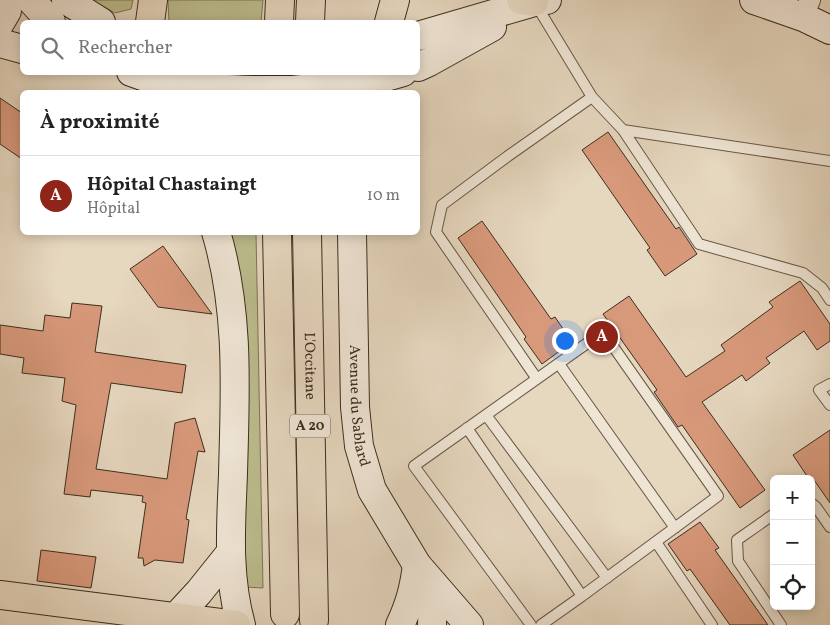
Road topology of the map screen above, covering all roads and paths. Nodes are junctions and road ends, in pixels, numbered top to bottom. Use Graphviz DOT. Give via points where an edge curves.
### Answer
graph roads {
  1 [pos="6,0"];
  2 [pos="31,0"];
  3 [pos="66,0"];
  4 [pos="153,0"];
  5 [pos="280,0"];
  6 [pos="311,0"];
  7 [pos="395,0"];
  8 [pos="754,0"];
  9 [pos="534,1"];
  10 [pos="806,9"];
  11 [pos="50,20"];
  12 [pos="98,20"];
  13 [pos="150,20"];
  14 [pos="279,20"];
  15 [pos="310,20"];
  16 [pos="390,20"];
  17 [pos="0,23"];
  18 [pos="830,30"];
  19 [pos="420,35"];
  20 [pos="0,43"];
  21 [pos="20,48"];
  22 [pos="420,66"];
  23 [pos="130,75"];
  24 [pos="276,75"];
  25 [pos="394,75"];
  26 [pos="144,79"];
  27 [pos="372,82"];
  28 [pos="316,84"];
  29 [pos="252,90"];
  30 [pos="266,90"];
  31 [pos="293,90"];
  32 [pos="592,97"];
  33 [pos="623,130"];
  34 [pos="830,160"];
  35 [pos="217,235"];
  36 [pos="277,235"];
  37 [pos="307,235"];
  38 [pos="352,235"];
  39 [pos="830,300"];
  40 [pos="559,364"];
  41 [pos="537,379"];
  42 [pos="830,384"];
  43 [pos="830,405"];
  44 [pos="486,415"];
  45 [pos="468,428"];
  46 [pos="815,506"];
  47 [pos="770,517"];
  48 [pos="830,527"];
  49 [pos="675,528"];
  50 [pos="656,542"];
  51 [pos="230,552"];
  52 [pos="425,574"];
  53 [pos="606,578"];
  54 [pos="0,595"];
  55 [pos="582,596"];
  56 [pos="285,614"];
  57 [pos="175,618"];
  58 [pos="314,620"];
  59 [pos="236,625"];
  60 [pos="242,625"];
  61 [pos="400,625"];
  62 [pos="432,625"];
  63 [pos="469,625"];
  64 [pos="531,625"];
  65 [pos="541,625"];
  66 [pos="712,625"];
  67 [pos="781,625"];
  1 -- 17 [label="street" via="7,11"];
  2 -- 11 [label="street"];
  3 -- 12 [label="street"];
  4 -- 13 [label="main road"];
  5 -- 14 [label="main road"];
  6 -- 15 [label="main road"];
  7 -- 16 [label="main road"];
  8 -- 10 [label="street"];
  9 -- 19 [label="street"];
  9 -- 22 [label="street"];
  9 -- 32 [label="lane"];
  10 -- 18 [label="street"];
  20 -- 21 [label="street"];
  23 -- 26 [label="street"];
  24 -- 30 [label="main road"];
  25 -- 27 [label="street"];
  26 -- 29 [label="street"];
  27 -- 28 [label="street"];
  28 -- 31 [label="street, bridge"];
  32 -- 33 [label="lane"];
  32 -- 41 [label="lane" via="442,205 436,232"];
  33 -- 34 [label="lane"];
  33 -- 39 [label="lane" via="699,244 803,273 822,288"];
  35 -- 51 [label="street" via="231,298 236,370"];
  36 -- 56 [label="main road, L'Occitane / A 20"];
  37 -- 58 [label="main road, L'Occitane / A 20"];
  38 -- 52 [label="street, Avenue du Sablard" via="355,407 359,446 372,490"];
  40 -- 41 [label="lane"];
  40 -- 49 [label="lane"];
  40 -- 49 [label="lane" via="603,332 609,340 718,496"];
  41 -- 44 [label="lane"];
  42 -- 43 [label="lane" via="819,390"];
  44 -- 45 [label="lane"];
  44 -- 53 [label="lane"];
  45 -- 55 [label="lane"];
  45 -- 64 [label="lane" via="414,466"];
  46 -- 48 [label="lane"];
  47 -- 67 [label="lane" via="736,540 738,561"];
  49 -- 50 [label="lane"];
  50 -- 53 [label="lane"];
  50 -- 66 [label="lane"];
  51 -- 57 [label="street"];
  51 -- 60 [label="street" via="235,602"];
  52 -- 61 [label="street" via="414,589"];
  52 -- 62 [label="street"];
  52 -- 63 [label="street, Avenue du Sablard"];
  53 -- 55 [label="lane"];
  54 -- 57 [label="main road"];
  55 -- 65 [label="lane"];
  57 -- 59 [label="main road"];
}
